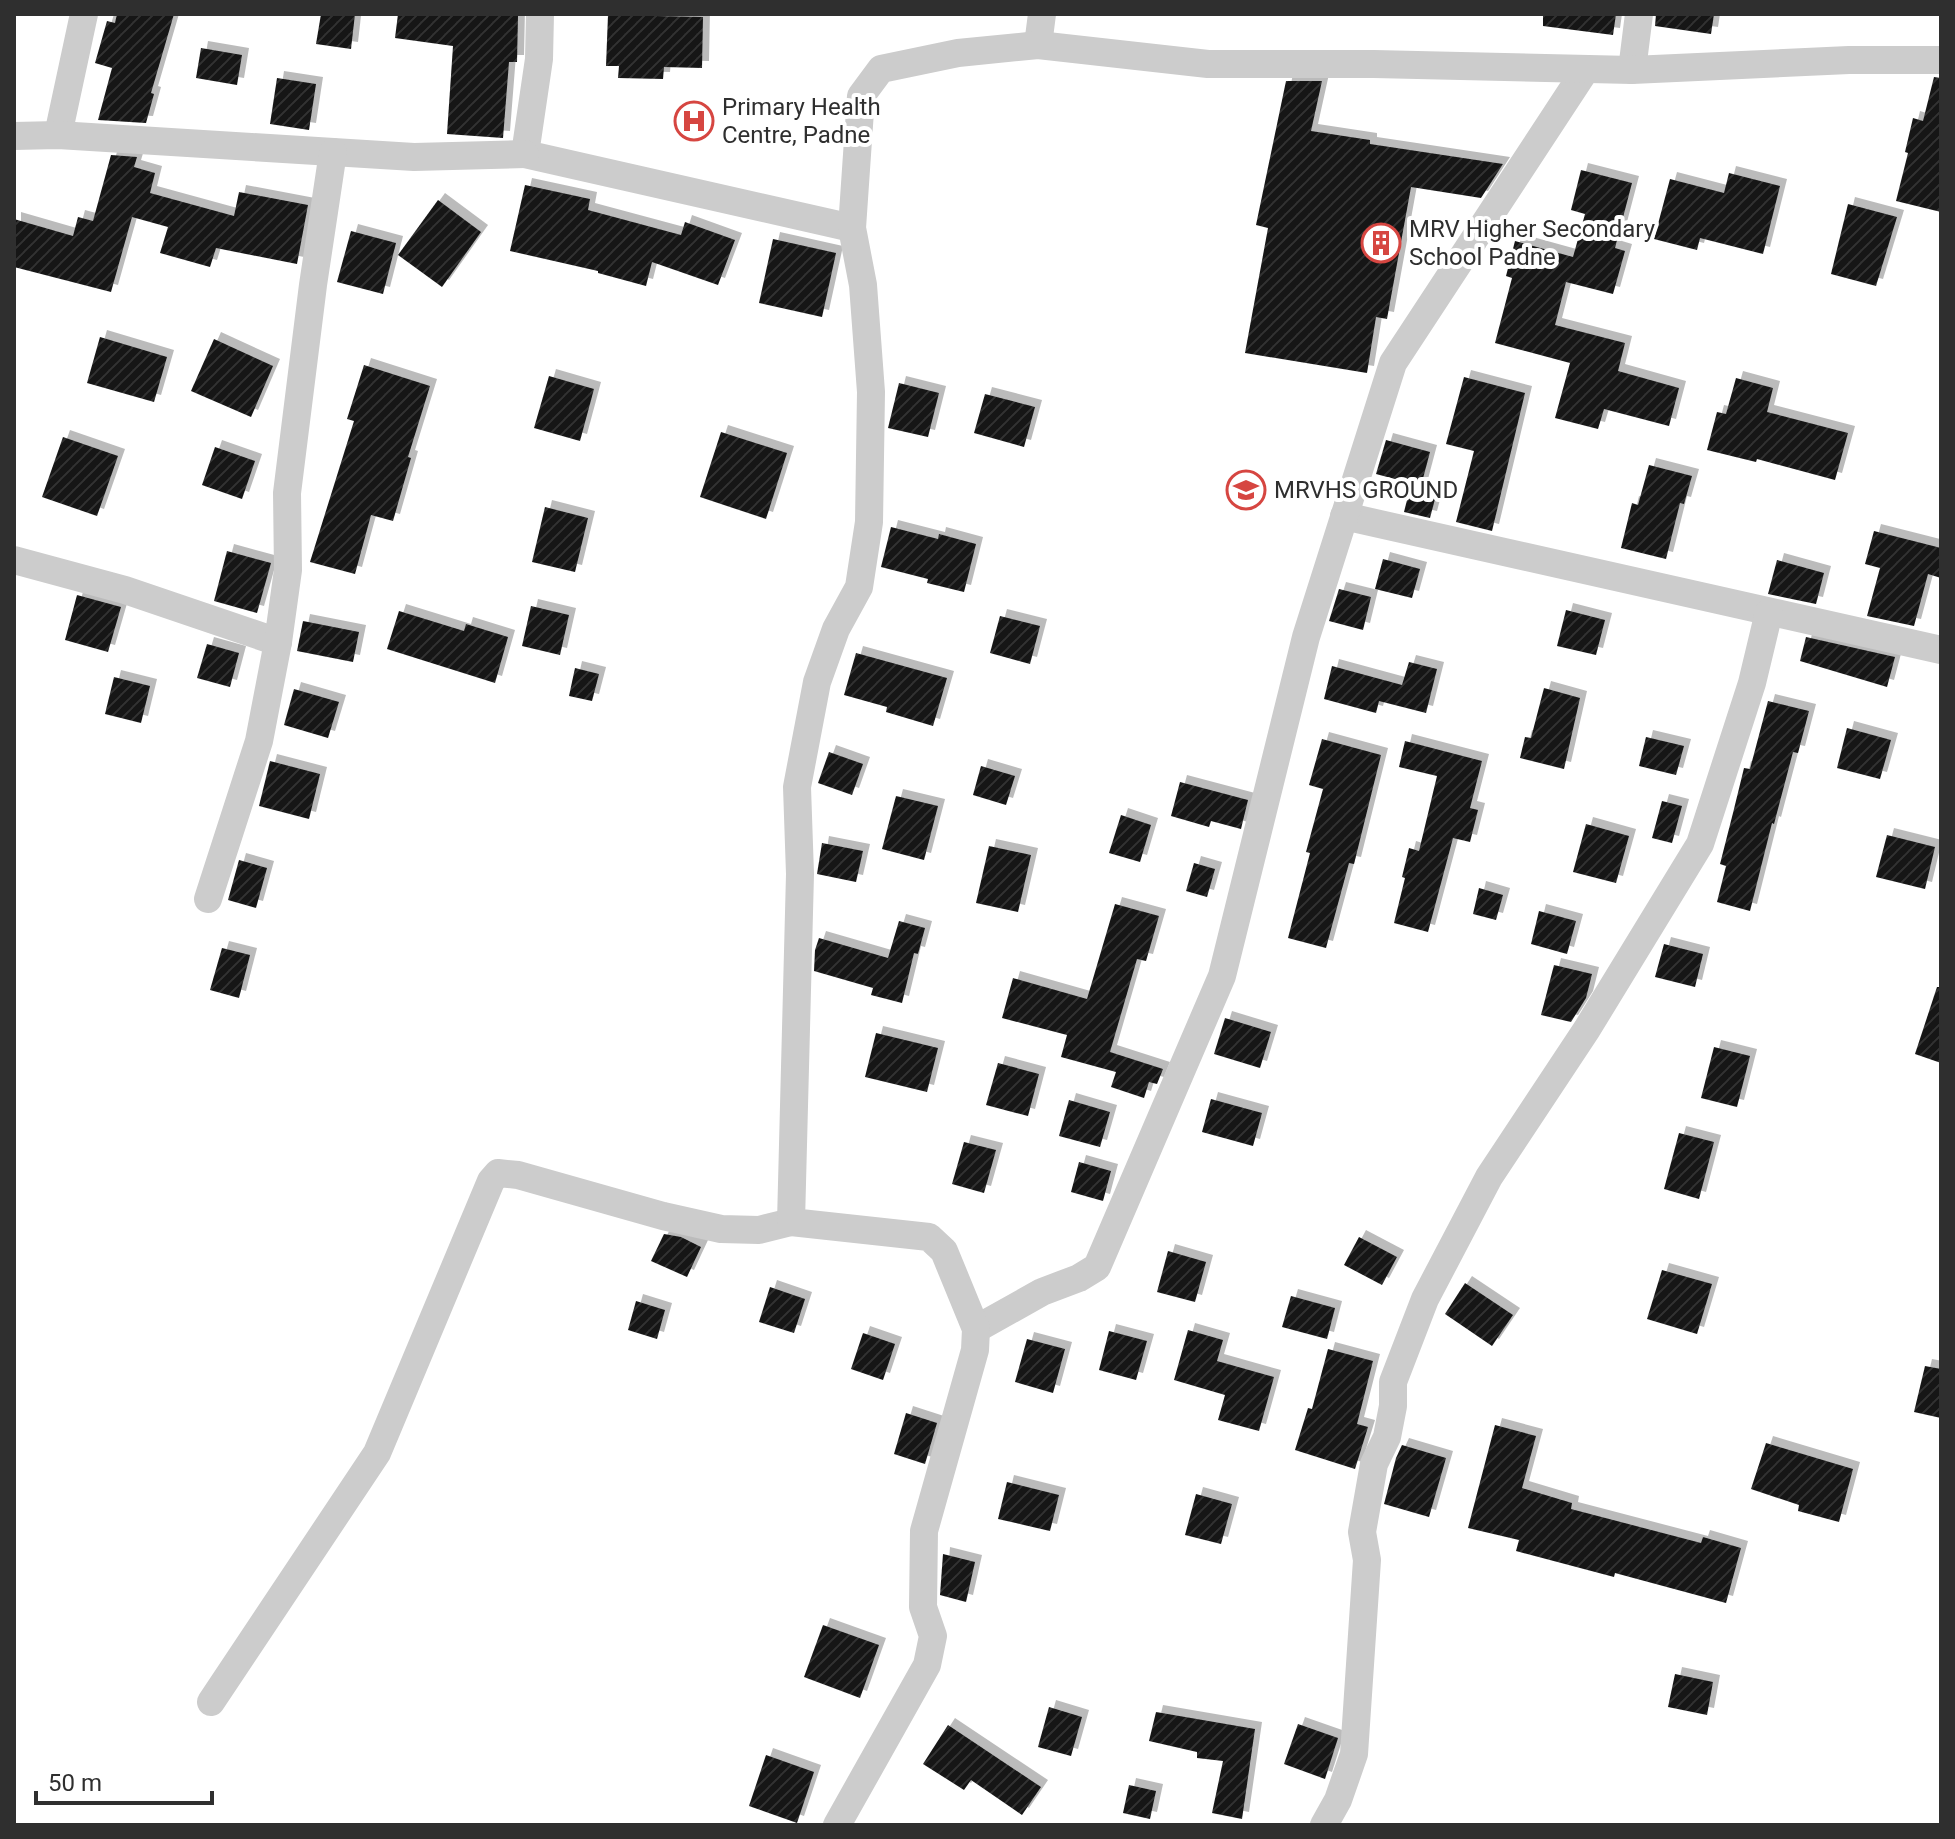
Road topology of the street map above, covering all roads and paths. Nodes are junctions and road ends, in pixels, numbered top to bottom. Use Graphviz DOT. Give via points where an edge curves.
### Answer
graph roads {
  1 [pos="84,14"];
  2 [pos="540,14"];
  3 [pos="1042,14"];
  4 [pos="1639,14"];
  5 [pos="1038,45"];
  6 [pos="1941,60"];
  7 [pos="1586,69"];
  8 [pos="1632,70"];
  9 [pos="58,135"];
  10 [pos="14,136"];
  11 [pos="333,152"];
  12 [pos="525,154"];
  13 [pos="852,228"];
  14 [pos="1344,516"];
  15 [pos="14,560"];
  16 [pos="1769,612"];
  17 [pos="278,642"];
  18 [pos="1941,650"];
  19 [pos="208,899"];
  20 [pos="791,1222"];
  21 [pos="976,1329"];
  22 [pos="211,1702"];
  23 [pos="837,1825"];
  24 [pos="1324,1825"];
  1 -- 9 [label="street"];
  2 -- 12 [label="street"];
  3 -- 5 [label="street"];
  4 -- 8 [label="street"];
  5 -- 7 [label="street" via="1208,64"];
  5 -- 13 [label="street" via="958,53 881,69 861,96"];
  6 -- 8 [label="street"];
  7 -- 8 [label="street"];
  7 -- 14 [label="street" via="1393,363"];
  9 -- 10 [label="street"];
  9 -- 11 [label="street"];
  11 -- 12 [label="street" via="414,157"];
  11 -- 17 [label="street" via="287,493 288,570"];
  12 -- 13 [label="street"];
  13 -- 20 [label="street" via="863,285 871,392 869,522 859,587 836,629 817,682 797,787 800,874"];
  14 -- 16 [label="street"];
  14 -- 21 [label="street" via="1306,637 1222,976 1097,1267"];
  15 -- 17 [label="street" via="125,590"];
  16 -- 18 [label="street"];
  16 -- 24 [label="street" via="1700,844 1489,1177 1425,1299 1393,1382 1387,1437 1374,1464 1362,1532 1367,1560 1354,1754"];
  17 -- 19 [label="street" via="259,741"];
  20 -- 21 [label="street" via="929,1237 944,1251"];
  20 -- 22 [label="street" via="759,1230 721,1229 498,1173 377,1453"];
  21 -- 23 [label="street" via="975,1350 924,1531 923,1607 933,1636 927,1665"];
}
